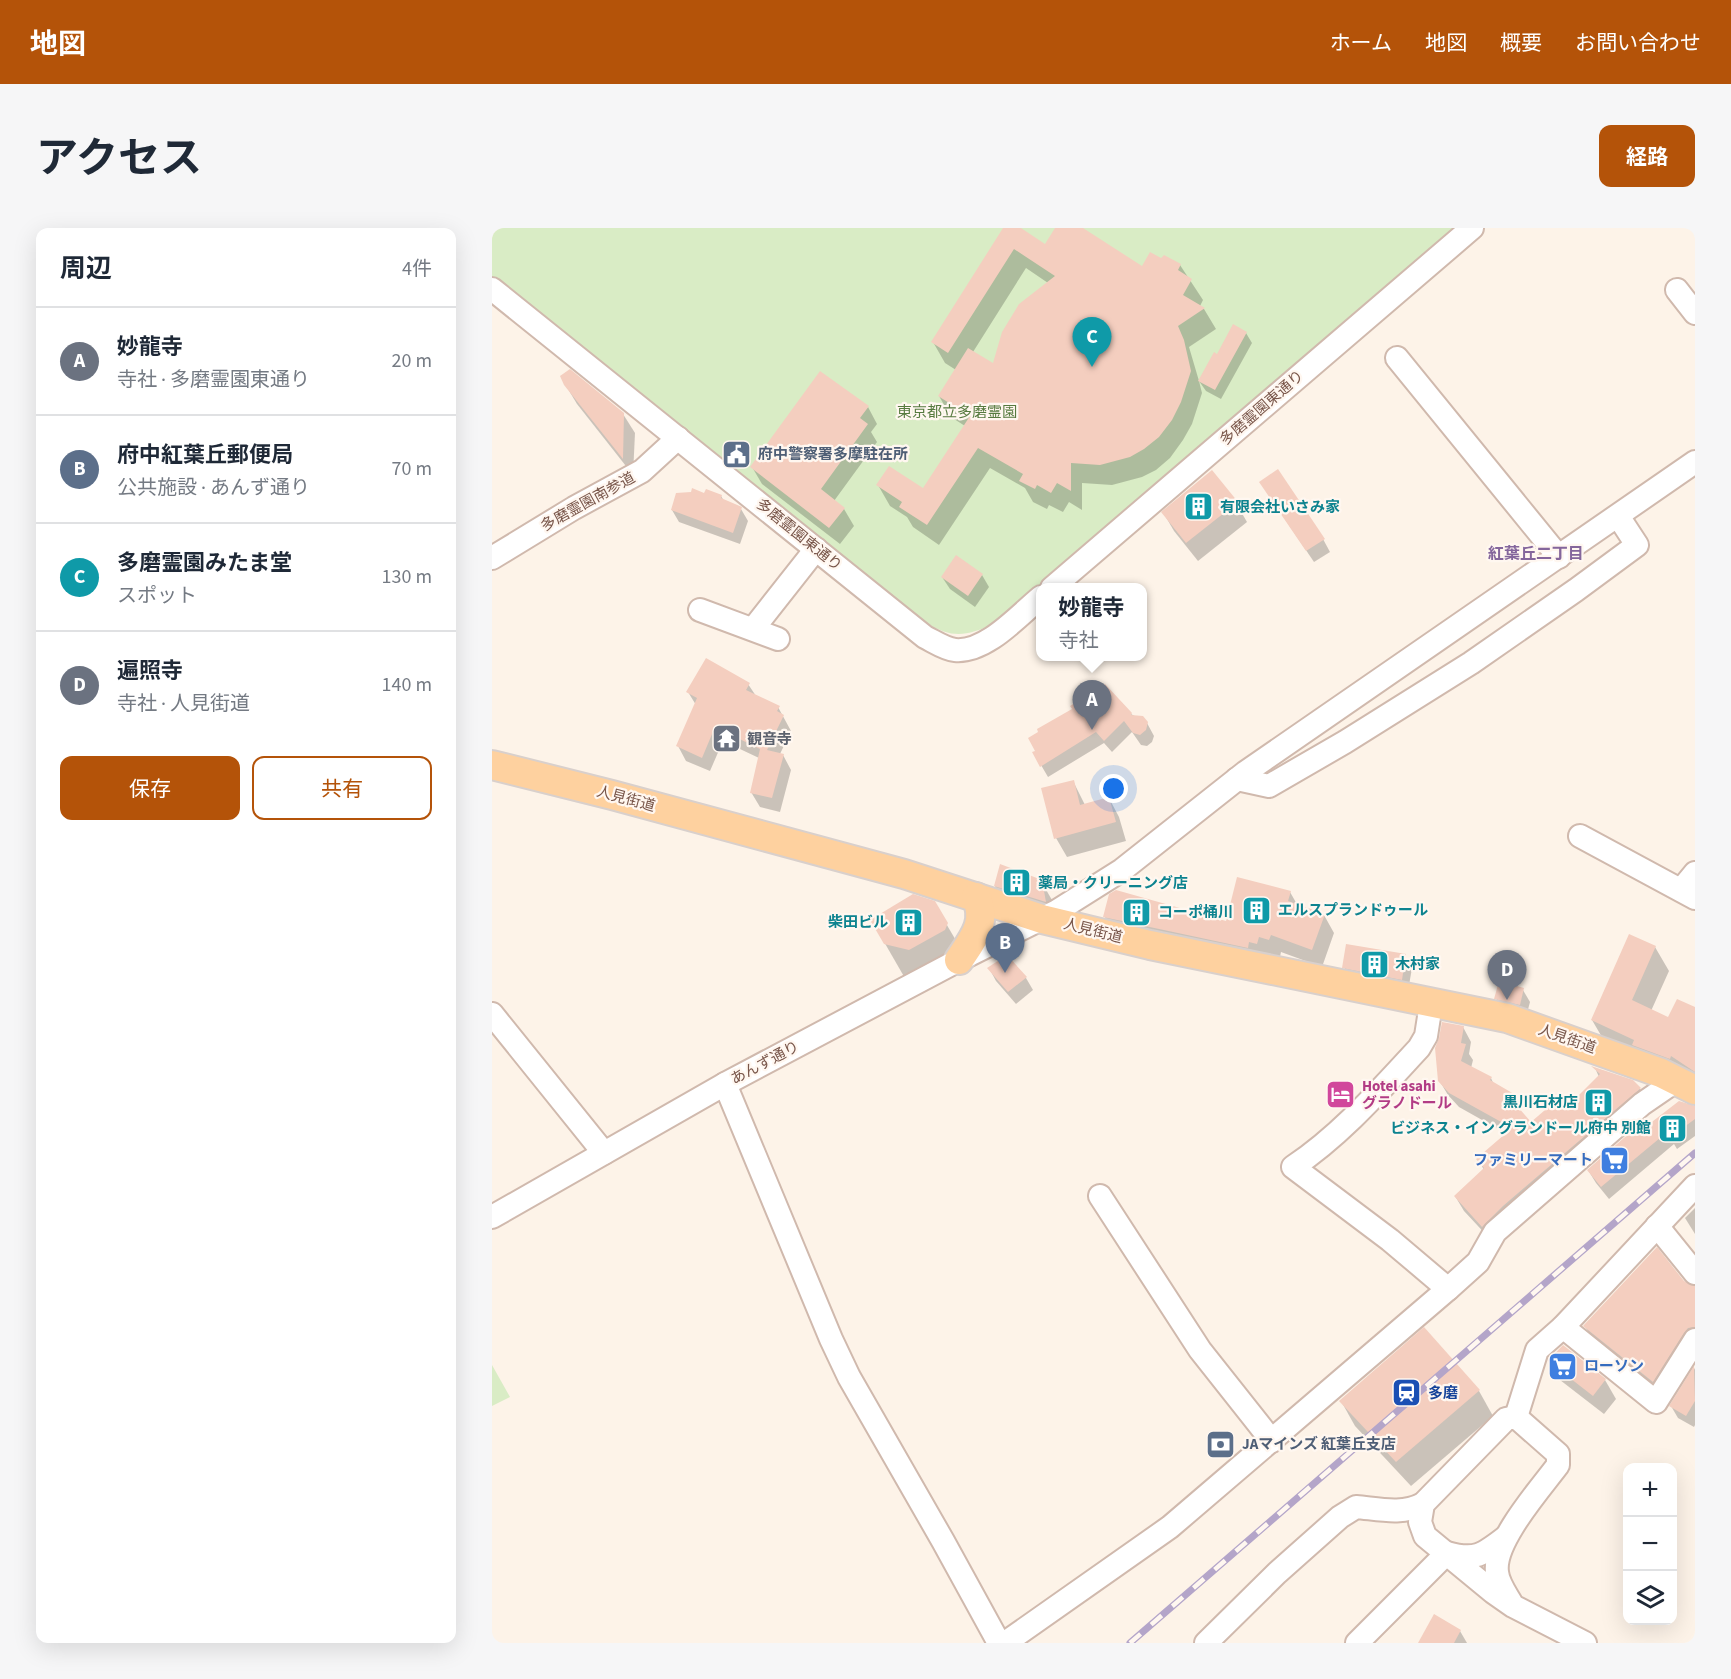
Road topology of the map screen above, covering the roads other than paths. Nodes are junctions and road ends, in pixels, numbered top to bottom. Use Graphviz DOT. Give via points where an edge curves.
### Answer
graph roads {
  1 [pos="1472,228"];
  2 [pos="492,289"];
  3 [pos="1677,290"];
  4 [pos="1695,313"];
  5 [pos="1397,358"];
  6 [pos="678,438"];
  7 [pos="1695,462"];
  8 [pos="1618,516"];
  9 [pos="816,549"];
  10 [pos="1559,557"];
  11 [pos="492,558"];
  12 [pos="1058,583"];
  13 [pos="1036,601"];
  14 [pos="700,610"];
  15 [pos="753,629"];
  16 [pos="778,639"];
  17 [pos="492,765"];
  18 [pos="1237,779"];
  19 [pos="1580,836"];
  20 [pos="1690,887"];
  21 [pos="975,897"];
  22 [pos="1042,919"];
  23 [pos="959,960"];
  24 [pos="1431,1004"];
  25 [pos="492,1014"];
  26 [pos="725,1084"];
  27 [pos="1686,1085"];
  28 [pos="604,1153"];
  29 [pos="1695,1186"];
  30 [pos="1100,1196"];
  31 [pos="492,1217"];
  32 [pos="1657,1226"];
  33 [pos="1695,1273"];
  34 [pos="1448,1289"];
  35 [pos="1563,1327"];
  36 [pos="1695,1340"];
  37 [pos="1516,1417"];
  38 [pos="1272,1441"];
  39 [pos="1424,1504"];
  40 [pos="1380,1509"];
  41 [pos="1425,1536"];
  42 [pos="1506,1537"];
  43 [pos="1447,1553"];
  44 [pos="1514,1606"];
  45 [pos="999,1643"];
  46 [pos="1005,1643"];
  47 [pos="1206,1643"];
  48 [pos="1357,1643"];
  49 [pos="1585,1643"];
  1 -- 12 [label="street, 多磨霊園東通り"];
  2 -- 6 [label="street, 多磨霊園東通り"];
  3 -- 4 [label="street"];
  5 -- 10 [label="street"];
  6 -- 9 [label="street, 多磨霊園東通り"];
  6 -- 11 [label="street, 多磨霊園南参道" via="642,471"];
  7 -- 8 [label="street, あんず通り"];
  8 -- 10 [label="street, あんず通り"];
  8 -- 18 [label="street" via="1637,545 1511,637 1269,786"];
  9 -- 13 [label="street, 多磨霊園東通り" via="926,637 956,650 985,643"];
  9 -- 15 [label="street"];
  10 -- 18 [label="street, あんず通り"];
  14 -- 15 [label="street"];
  15 -- 16 [label="street"];
  17 -- 21 [label="main road, 人見街道" via="904,874"];
  18 -- 22 [label="street, あんず通り" via="1122,870"];
  19 -- 20 [label="street"];
  21 -- 22 [label="main road, 人見街道"];
  21 -- 23 [label="main road" via="982,916"];
  22 -- 23 [label="street, あんず通り"];
  22 -- 24 [label="main road, 人見街道"];
  23 -- 26 [label="street, あんず通り"];
  24 -- 27 [label="main road, 人見街道" via="1507,1018"];
  24 -- 34 [label="street" via="1426,1036 1419,1048 1355,1116 1293,1167"];
  25 -- 28 [label="street"];
  26 -- 28 [label="street, あんず通り"];
  26 -- 45 [label="street" via="840,1358"];
  27 -- 34 [label="street" via="1642,1104 1496,1232 1478,1262"];
  28 -- 31 [label="street, あんず通り"];
  29 -- 32 [label="street"];
  30 -- 38 [label="street" via="1200,1350"];
  32 -- 33 [label="street"];
  32 -- 35 [label="street"];
  34 -- 38 [label="street"];
  35 -- 36 [label="street" via="1656,1402"];
  35 -- 37 [label="street" via="1537,1350"];
  37 -- 39 [label="street" via="1506,1419"];
  37 -- 42 [label="street" via="1558,1454 1558,1464"];
  38 -- 46 [label="street" via="1170,1527"];
  39 -- 40 [label="street" via="1414,1510"];
  39 -- 41 [label="street" via="1420,1522"];
  40 -- 41 [label="street"];
  40 -- 47 [label="street" via="1356,1507 1340,1517"];
  41 -- 43 [label="street"];
  42 -- 43 [label="street" via="1473,1557"];
  42 -- 44 [label="street" via="1497,1572"];
  43 -- 44 [label="street"];
  43 -- 48 [label="street"];
  44 -- 49 [label="street"];
}
